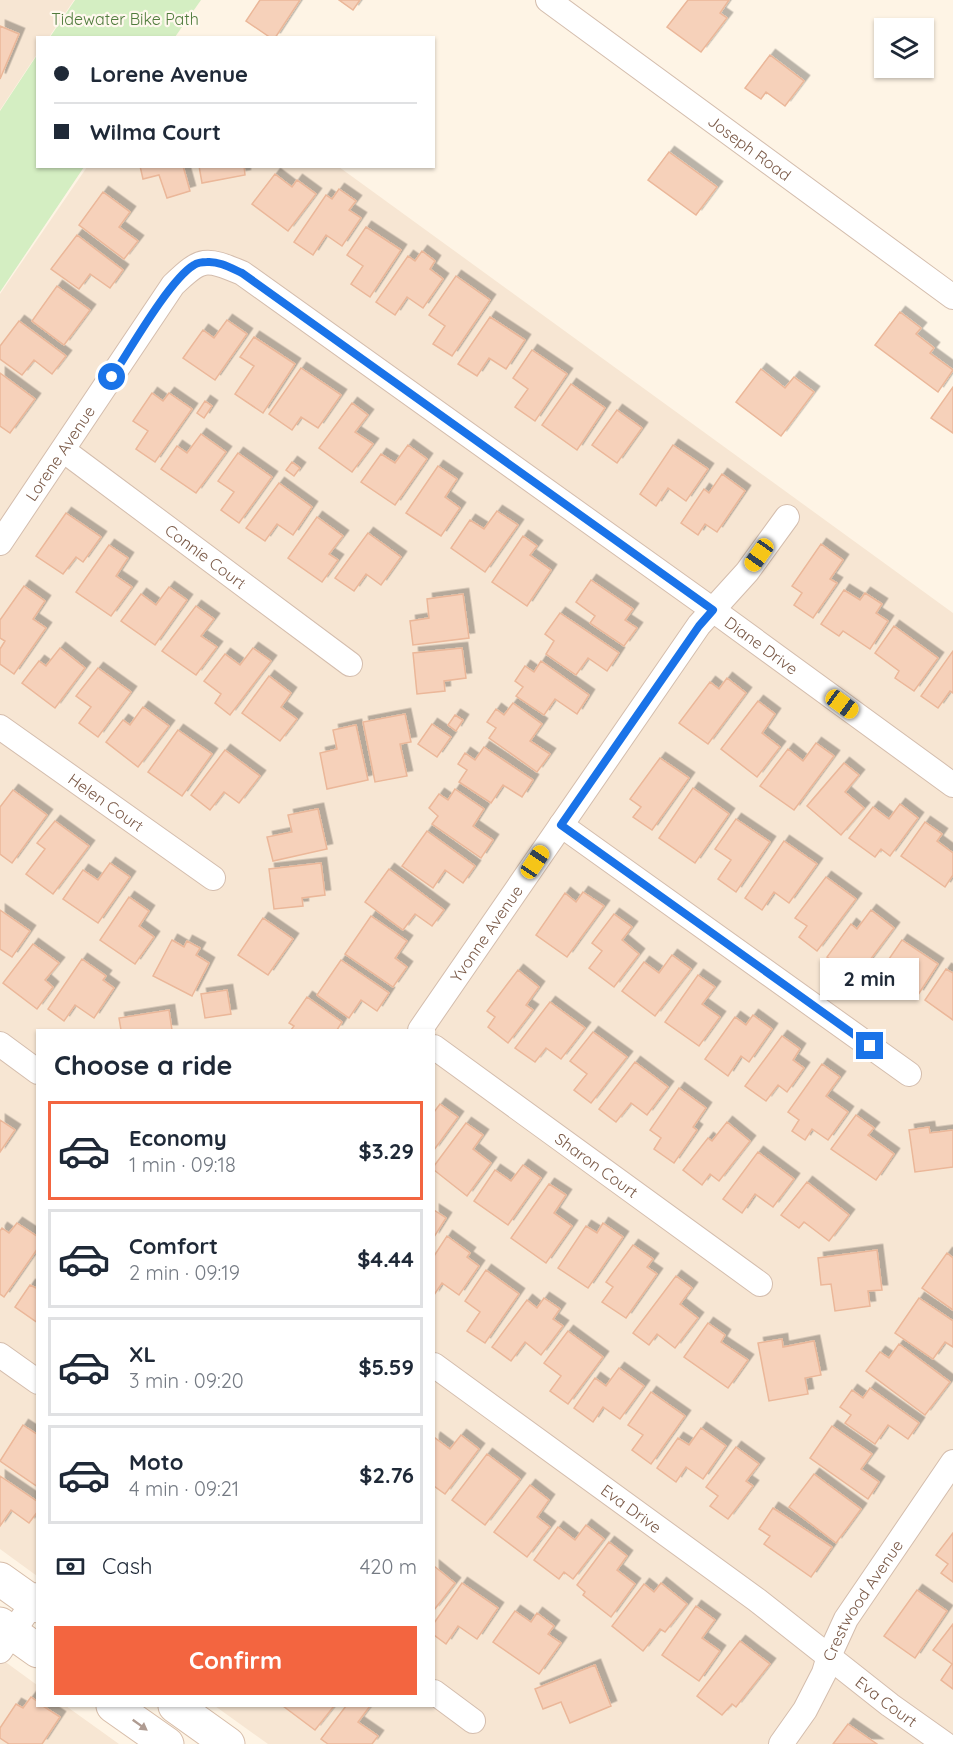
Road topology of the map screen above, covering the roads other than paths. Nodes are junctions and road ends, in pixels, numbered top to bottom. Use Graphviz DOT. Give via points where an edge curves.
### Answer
graph roads {
  1 [pos="548,0"];
  2 [pos="183,275"];
  3 [pos="953,297"];
  4 [pos="63,450"];
  5 [pos="786,517"];
  6 [pos="0,543"];
  7 [pos="713,610"];
  8 [pos="350,664"];
  9 [pos="0,727"];
  10 [pos="953,785"];
  11 [pos="561,825"];
  12 [pos="213,878"];
  13 [pos="421,1029"];
  14 [pos="0,1044"];
  15 [pos="435,1048"];
  16 [pos="36,1070"];
  17 [pos="909,1074"];
  18 [pos="760,1284"];
  19 [pos="0,1355"];
  20 [pos="435,1366"];
  21 [pos="36,1381"];
  22 [pos="953,1462"];
  23 [pos="0,1579"];
  24 [pos="36,1601"];
  25 [pos="12,1640"];
  26 [pos="829,1656"];
  27 [pos="435,1693"];
  28 [pos="114,1707"];
  29 [pos="176,1707"];
  30 [pos="473,1721"];
  31 [pos="167,1744"];
  32 [pos="228,1744"];
  33 [pos="781,1744"];
  34 [pos="945,1744"];
  1 -- 3 [label="street, Joseph Road"];
  2 -- 4 [label="street, Lorene Avenue"];
  2 -- 7 [label="street, Diane Drive" via="194,265 206,262 242,273"];
  4 -- 6 [label="street, Lorene Avenue"];
  4 -- 8 [label="street, Connie Court"];
  5 -- 7 [label="street, Yvonne Avenue" via="747,572"];
  7 -- 10 [label="street, Diane Drive"];
  7 -- 11 [label="street, Yvonne Avenue"];
  9 -- 12 [label="street, Helen Court"];
  11 -- 13 [label="street, Yvonne Avenue"];
  11 -- 17 [label="street"];
  14 -- 16 [label="street"];
  15 -- 18 [label="street, Sharon Court"];
  19 -- 21 [label="street"];
  20 -- 26 [label="street, Eva Drive"];
  22 -- 26 [label="street, Crestwood Avenue" via="846,1619"];
  23 -- 24 [label="main road"];
  24 -- 25 [label="street"];
  26 -- 33 [label="street, Crestwood Avenue" via="806,1710"];
  26 -- 34 [label="street, Eva Court"];
  27 -- 30 [label="street"];
  28 -- 31 [label="main road, one-way"];
  29 -- 32 [label="main road"];
}
